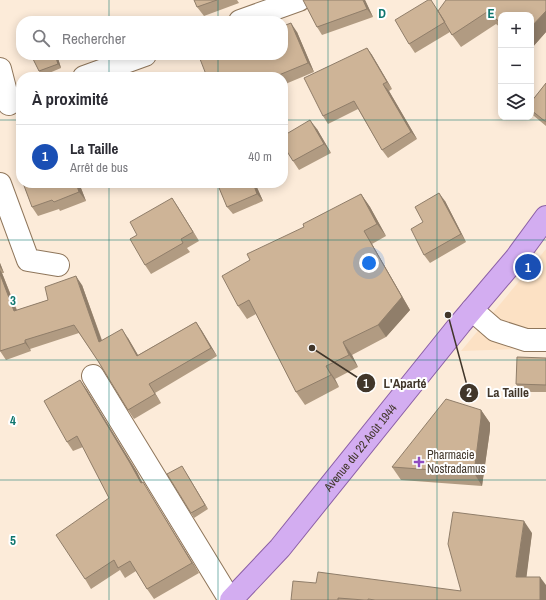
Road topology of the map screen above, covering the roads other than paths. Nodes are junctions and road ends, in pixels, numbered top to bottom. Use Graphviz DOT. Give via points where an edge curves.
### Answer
graph roads {
  1 [pos="298,0"];
  2 [pos="254,16"];
  3 [pos="131,60"];
  4 [pos="0,69"];
  5 [pos="98,72"];
  6 [pos="10,104"];
  7 [pos="0,184"];
  8 [pos="546,217"];
  9 [pos="58,265"];
  10 [pos="472,310"];
  11 [pos="546,340"];
  12 [pos="92,376"];
  13 [pos="230,600"];
  1 -- 2 [label="street"];
  3 -- 5 [label="street"];
  4 -- 6 [label="street"];
  7 -- 9 [label="street" via="28,260"];
  8 -- 10 [label="main road, Avenue du 22 Août 1944" via="516,258"];
  10 -- 11 [label="street" via="495,330 526,340"];
  10 -- 13 [label="main road, Avenue du 22 Août 1944" via="280,548"];
  12 -- 13 [label="street"];
}
